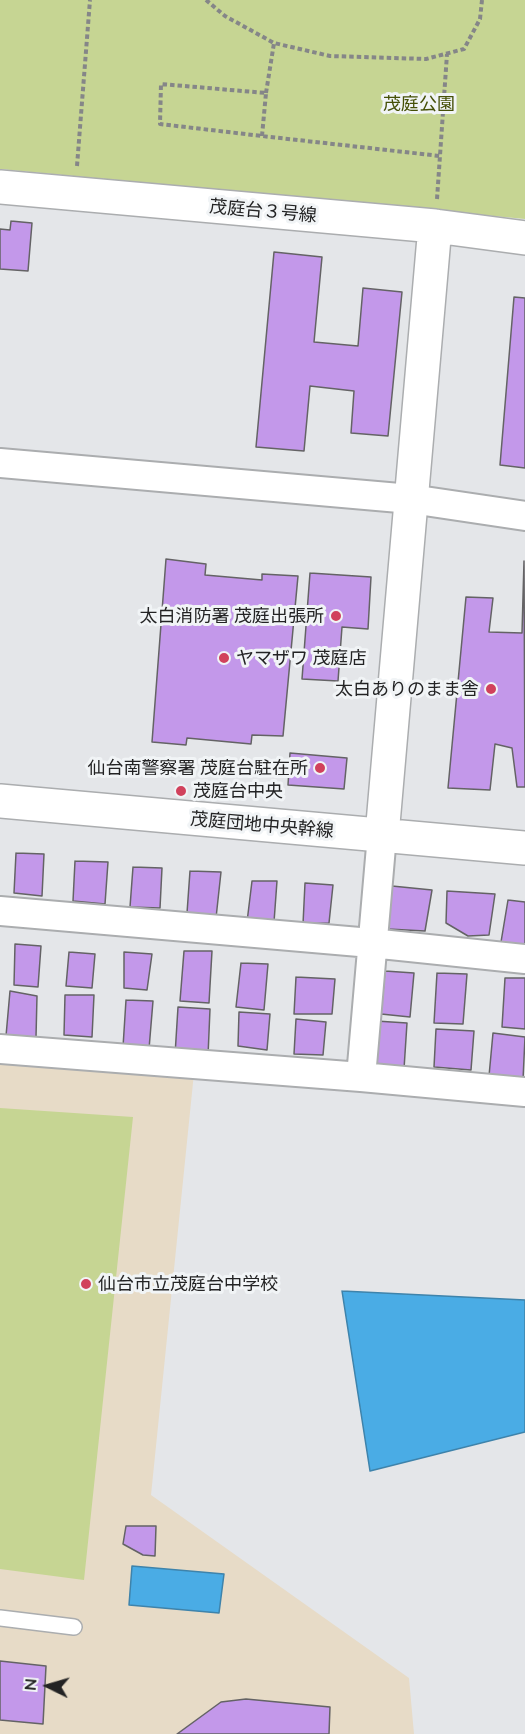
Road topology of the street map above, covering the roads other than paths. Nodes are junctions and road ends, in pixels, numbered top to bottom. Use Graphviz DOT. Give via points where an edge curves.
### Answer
graph roads {
  1 [pos="0,187"];
  2 [pos="435,226"];
  3 [pos="525,237"];
  4 [pos="0,463"];
  5 [pos="411,499"];
  6 [pos="525,516"];
  7 [pos="0,801"];
  8 [pos="382,835"];
  9 [pos="525,848"];
  10 [pos="0,912"];
  11 [pos="371,943"];
  12 [pos="525,959"];
  13 [pos="0,1049"];
  14 [pos="360,1077"];
  15 [pos="525,1092"];
  16 [pos="0,1618"];
  17 [pos="74,1627"];
  1 -- 2 [label="street, 茂庭台３号線"];
  2 -- 3 [label="street, 茂庭台３号線"];
  2 -- 5 [label="street"];
  4 -- 5 [label="street"];
  5 -- 6 [label="street"];
  5 -- 8 [label="street"];
  7 -- 8 [label="street, 茂庭団地中央幹線"];
  8 -- 9 [label="street, 茂庭団地中央幹線"];
  8 -- 11 [label="street"];
  10 -- 11 [label="street"];
  11 -- 12 [label="street"];
  11 -- 14 [label="street"];
  13 -- 14 [label="street"];
  14 -- 15 [label="street"];
  16 -- 17 [label="lane"];
}
